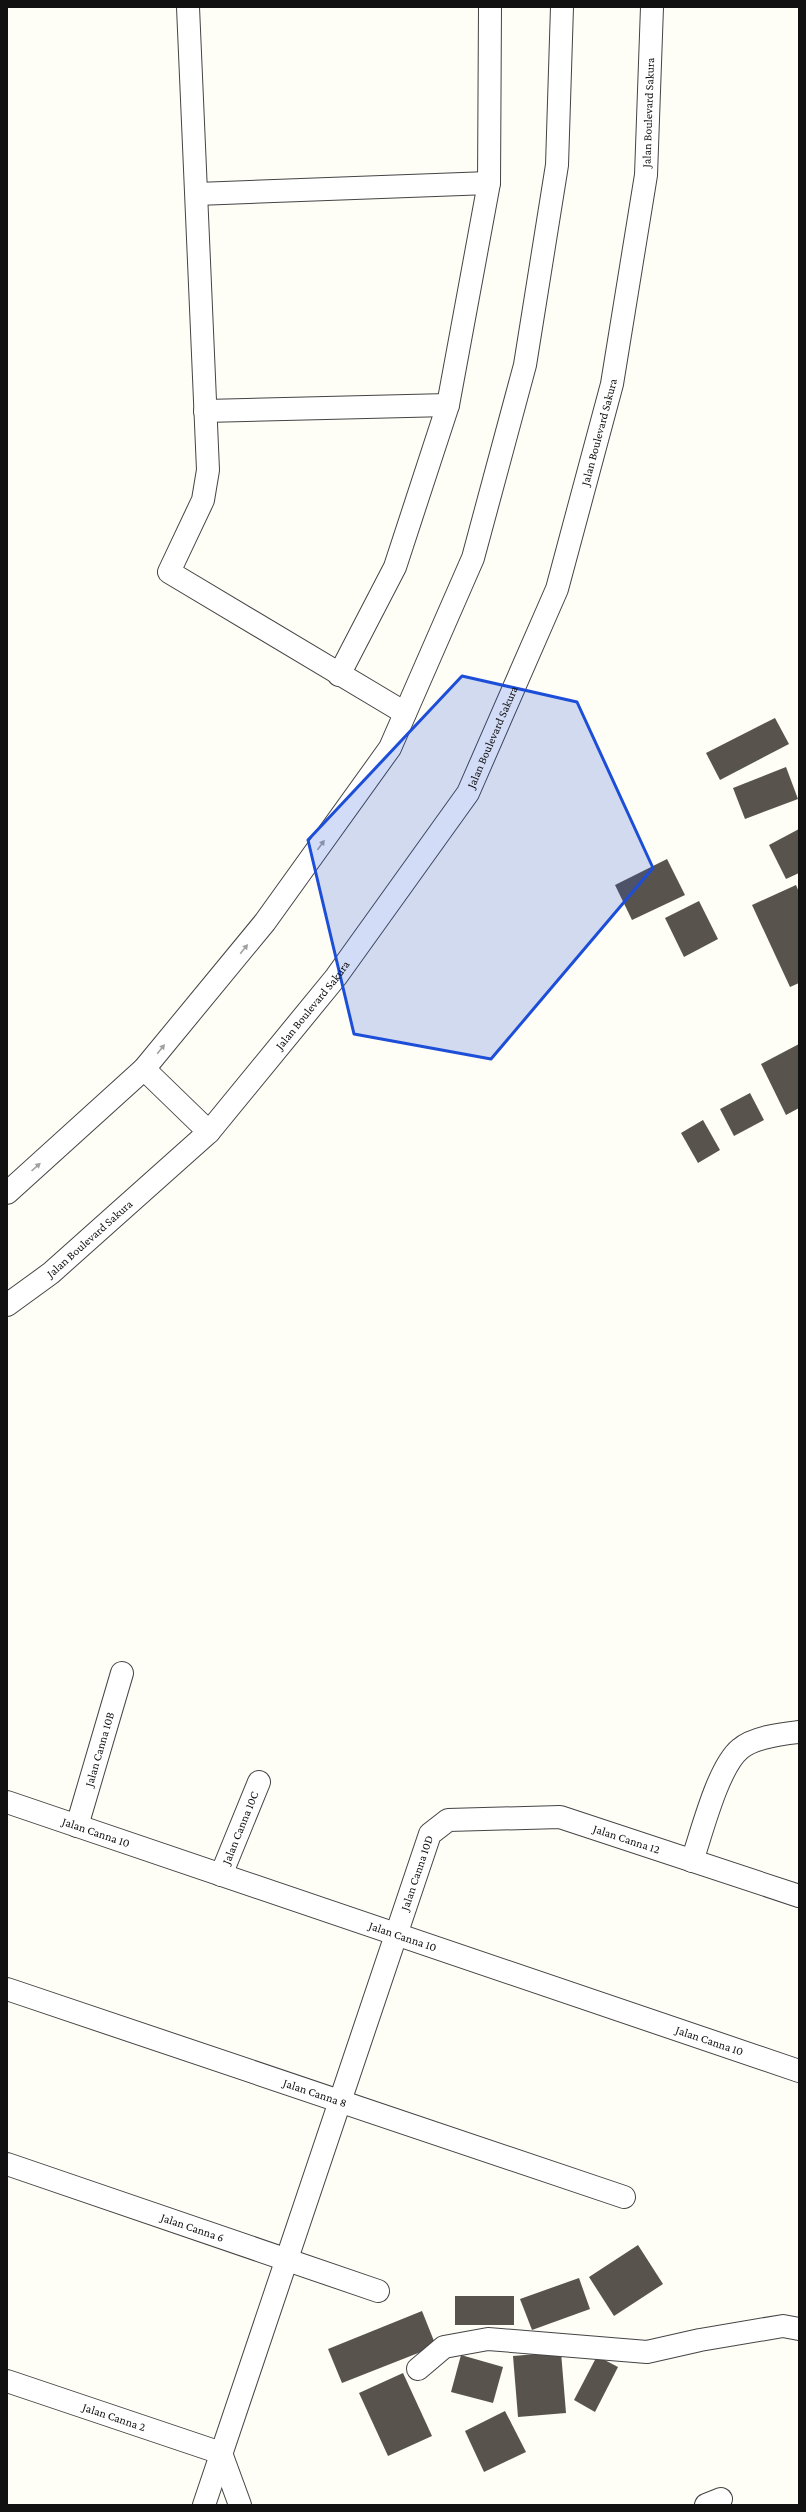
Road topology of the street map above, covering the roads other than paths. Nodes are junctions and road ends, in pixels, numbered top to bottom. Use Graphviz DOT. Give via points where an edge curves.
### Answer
graph roads {
  1 [pos="188,7"];
  2 [pos="490,7"];
  3 [pos="562,7"];
  4 [pos="652,7"];
  5 [pos="489,183"];
  6 [pos="197,194"];
  7 [pos="448,405"];
  8 [pos="205,411"];
  9 [pos="339,675"];
  10 [pos="405,713"];
  11 [pos="144,1069"];
  12 [pos="209,1132"];
  13 [pos="7,1193"];
  14 [pos="7,1305"];
  15 [pos="122,1673"];
  16 [pos="799,1732"];
  17 [pos="259,1782"];
  18 [pos="7,1802"];
  19 [pos="448,1820"];
  20 [pos="77,1826"];
  21 [pos="692,1861"];
  22 [pos="221,1875"];
  23 [pos="799,1896"];
  24 [pos="396,1934"];
  25 [pos="7,1989"];
  26 [pos="799,2071"];
  27 [pos="340,2102"];
  28 [pos="7,2164"];
  29 [pos="624,2197"];
  30 [pos="286,2259"];
  31 [pos="378,2291"];
  32 [pos="799,2329"];
  33 [pos="418,2369"];
  34 [pos="7,2381"];
  35 [pos="221,2453"];
  36 [pos="204,2505"];
  37 [pos="240,2505"];
  1 -- 6 [label="street"];
  2 -- 5 [label="street"];
  3 -- 10 [label="street" via="557,165 525,365 473,558"];
  4 -- 12 [label="street, Jalan Boulevard Sakura" via="646,175 612,384 557,589 468,793 336,977"];
  5 -- 6 [label="street"];
  5 -- 7 [label="street"];
  6 -- 8 [label="street"];
  7 -- 8 [label="street"];
  7 -- 9 [label="street" via="395,567"];
  8 -- 9 [label="street" via="208,470 203,500 169,572"];
  9 -- 10 [label="street"];
  11 -- 10 [label="street, one-way" via="265,922 390,748"];
  11 -- 12 [label="street"];
  13 -- 11 [label="street, one-way"];
  12 -- 14 [label="street, Jalan Boulevard Sakura" via="51,1273"];
  15 -- 20 [label="street, Jalan Canna 10B"];
  16 -- 21 [label="street" via="772,1735 740,1749 721,1775"];
  17 -- 22 [label="street, Jalan Canna 10C"];
  18 -- 20 [label="street, Jalan Canna 10"];
  19 -- 21 [label="street, Jalan Canna 12" via="560,1817"];
  19 -- 24 [label="street, Jalan Canna 10D" via="430,1834"];
  20 -- 22 [label="street, Jalan Canna 10"];
  21 -- 23 [label="street, Jalan Canna 12"];
  22 -- 24 [label="street, Jalan Canna 10"];
  24 -- 26 [label="street, Jalan Canna 10"];
  24 -- 27 [label="street, Jalan Canna 10D"];
  25 -- 27 [label="street, Jalan Canna 8"];
  27 -- 29 [label="street, Jalan Canna 8"];
  27 -- 30 [label="street, Jalan Canna 10D"];
  28 -- 30 [label="street, Jalan Canna 6"];
  30 -- 31 [label="street, Jalan Canna 6"];
  30 -- 35 [label="street, Jalan Canna 10D"];
  32 -- 33 [label="street" via="783,2326 647,2352 488,2339 444,2347"];
  34 -- 35 [label="street, Jalan Canna 2"];
  35 -- 36 [label="street, Jalan Canna 10D"];
  35 -- 37 [label="street"];
}
